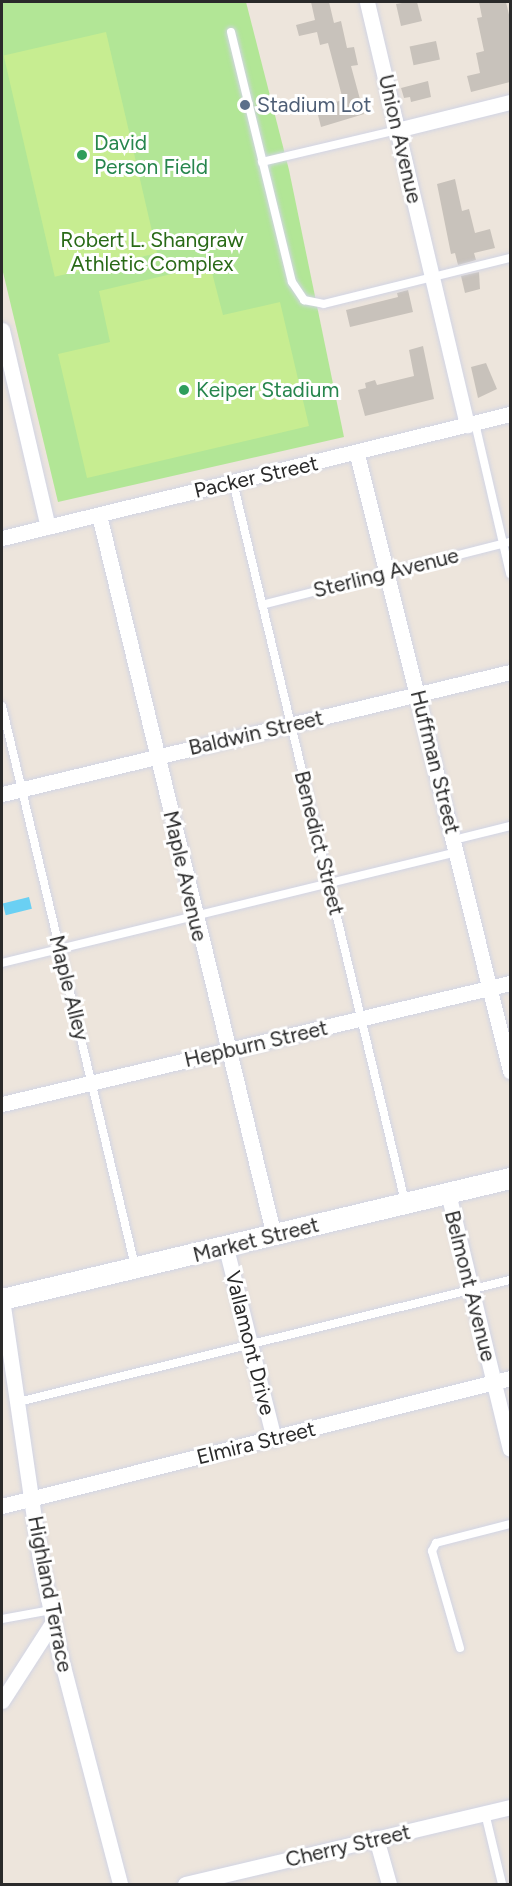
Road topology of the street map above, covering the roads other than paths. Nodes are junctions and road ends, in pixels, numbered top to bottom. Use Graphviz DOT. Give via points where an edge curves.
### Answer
graph roads {
  1 [pos="367,2"];
  2 [pos="231,32"];
  3 [pos="510,102"];
  4 [pos="397,130"];
  5 [pos="262,162"];
  6 [pos="510,258"];
  7 [pos="432,277"];
  8 [pos="2,330"];
  9 [pos="510,414"];
  10 [pos="471,424"];
  11 [pos="357,454"];
  12 [pos="233,482"];
  13 [pos="99,515"];
  14 [pos="48,527"];
  15 [pos="2,538"];
  16 [pos="507,543"];
  17 [pos="387,572"];
  18 [pos="510,574"];
  19 [pos="262,605"];
  20 [pos="510,672"];
  21 [pos="418,694"];
  22 [pos="2,706"];
  23 [pos="290,725"];
  24 [pos="157,756"];
  25 [pos="20,790"];
  26 [pos="2,794"];
  27 [pos="510,826"];
  28 [pos="456,846"];
  29 [pos="329,884"];
  30 [pos="194,917"];
  31 [pos="60,948"];
  32 [pos="2,963"];
  33 [pos="510,983"];
  34 [pos="491,988"];
  35 [pos="361,1020"];
  36 [pos="228,1050"];
  37 [pos="510,1071"];
  38 [pos="92,1083"];
  39 [pos="2,1104"];
  40 [pos="510,1178"];
  41 [pos="448,1193"];
  42 [pos="405,1203"];
  43 [pos="274,1236"];
  44 [pos="226,1248"];
  45 [pos="136,1270"];
  46 [pos="510,1280"];
  47 [pos="471,1288"];
  48 [pos="2,1299"];
  49 [pos="251,1344"];
  50 [pos="510,1378"];
  51 [pos="494,1382"];
  52 [pos="18,1402"];
  53 [pos="274,1439"];
  54 [pos="510,1449"];
  55 [pos="33,1499"];
  56 [pos="2,1506"];
  57 [pos="510,1524"];
  58 [pos="52,1616"];
  59 [pos="2,1619"];
  60 [pos="460,1648"];
  61 [pos="2,1701"];
  62 [pos="510,1807"];
  63 [pos="485,1813"];
  64 [pos="376,1838"];
  65 [pos="228,1880"];
  66 [pos="120,1884"];
  67 [pos="185,1884"];
  68 [pos="388,1884"];
  69 [pos="502,1884"];
  1 -- 4 [label="street, Union Avenue"];
  2 -- 5 [label="lane"];
  3 -- 4 [label="street"];
  4 -- 5 [label="lane"];
  4 -- 7 [label="street, Union Avenue"];
  5 -- 7 [label="lane" via="292,282 304,300 324,303"];
  6 -- 7 [label="lane"];
  7 -- 10 [label="street, Union Avenue"];
  8 -- 14 [label="street"];
  9 -- 10 [label="street, Packer Street"];
  10 -- 11 [label="street, Packer Street"];
  10 -- 16 [label="lane"];
  11 -- 12 [label="street, Packer Street"];
  11 -- 17 [label="street, Huffman Street"];
  12 -- 13 [label="street, Packer Street"];
  12 -- 19 [label="lane, Benedict Street"];
  13 -- 14 [label="street, Packer Street"];
  13 -- 24 [label="street, Maple Avenue"];
  14 -- 15 [label="street, Packer Street"];
  16 -- 17 [label="lane, Sterling Avenue"];
  16 -- 18 [label="lane"];
  17 -- 19 [label="lane, Sterling Avenue"];
  17 -- 21 [label="street, Huffman Street"];
  19 -- 23 [label="lane, Benedict Street"];
  20 -- 21 [label="street, Baldwin Street"];
  21 -- 23 [label="street, Baldwin Street"];
  21 -- 28 [label="street, Huffman Street"];
  22 -- 25 [label="lane, Maple Alley"];
  23 -- 24 [label="street, Baldwin Street"];
  23 -- 29 [label="lane, Benedict Street"];
  24 -- 25 [label="street, Baldwin Street"];
  24 -- 30 [label="street, Maple Avenue"];
  25 -- 26 [label="street, Baldwin Street"];
  25 -- 31 [label="lane, Maple Alley"];
  27 -- 28 [label="lane"];
  28 -- 29 [label="lane"];
  28 -- 34 [label="street, Huffman Street"];
  29 -- 30 [label="lane"];
  29 -- 35 [label="lane, Benedict Street"];
  30 -- 31 [label="lane"];
  30 -- 36 [label="street, Maple Avenue"];
  31 -- 32 [label="lane"];
  31 -- 38 [label="lane, Maple Alley"];
  33 -- 34 [label="street, Hepburn Street"];
  34 -- 35 [label="street, Hepburn Street"];
  34 -- 37 [label="street, Huffman Street"];
  35 -- 36 [label="street, Hepburn Street"];
  35 -- 42 [label="lane, Benedict Street"];
  36 -- 38 [label="street, Hepburn Street"];
  36 -- 43 [label="street, Maple Avenue"];
  38 -- 39 [label="street, Hepburn Street"];
  38 -- 45 [label="lane, Maple Alley"];
  40 -- 41 [label="main road, Market Street"];
  41 -- 42 [label="main road, Market Street"];
  41 -- 47 [label="street, Belmont Avenue"];
  42 -- 43 [label="main road, Market Street"];
  43 -- 44 [label="main road, Market Street"];
  44 -- 45 [label="main road, Market Street"];
  44 -- 49 [label="street, Vallamont Drive"];
  45 -- 48 [label="main road, Market Street"];
  46 -- 47 [label="lane"];
  47 -- 49 [label="lane"];
  47 -- 51 [label="street, Belmont Avenue"];
  48 -- 52 [label="street, Highland Terrace"];
  49 -- 52 [label="lane"];
  49 -- 53 [label="street, Vallamont Drive"];
  50 -- 51 [label="street, Elmira Street"];
  51 -- 53 [label="street, Elmira Street"];
  51 -- 54 [label="street, Belmont Avenue"];
  52 -- 55 [label="street, Highland Terrace"];
  53 -- 55 [label="street, Elmira Street"];
  55 -- 56 [label="street, Elmira Street"];
  55 -- 58 [label="street, Highland Terrace"];
  57 -- 60 [label="lane" via="436,1543 432,1551"];
  58 -- 59 [label="lane"];
  58 -- 61 [label="street"];
  58 -- 66 [label="street, Highland Terrace"];
  62 -- 63 [label="street, Cherry Street"];
  63 -- 64 [label="street, Cherry Street"];
  63 -- 69 [label="lane"];
  64 -- 65 [label="street, Cherry Street"];
  64 -- 68 [label="street"];
  65 -- 67 [label="street, Cherry Street"];
}
